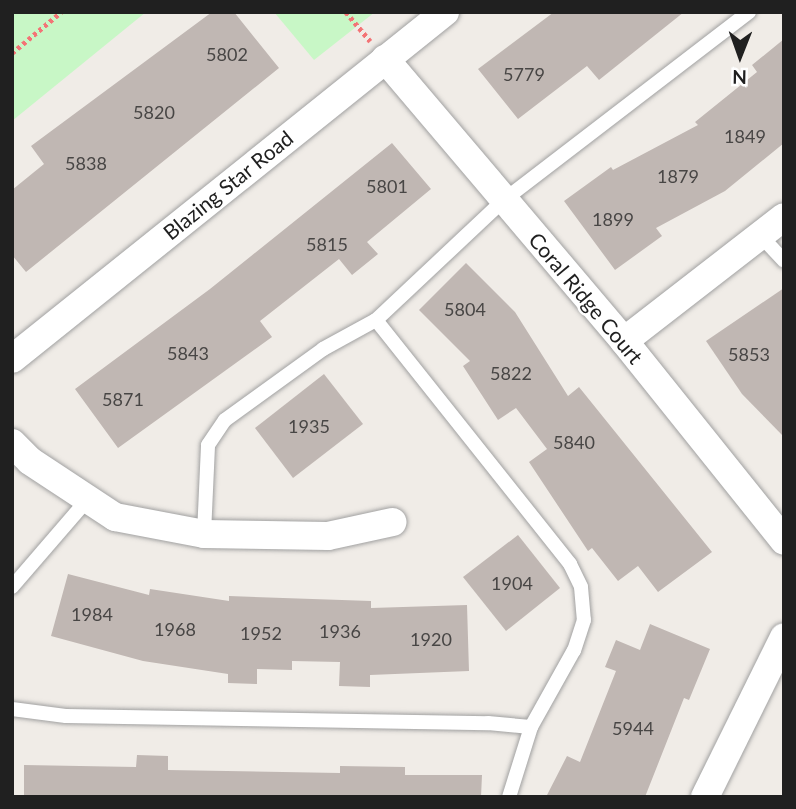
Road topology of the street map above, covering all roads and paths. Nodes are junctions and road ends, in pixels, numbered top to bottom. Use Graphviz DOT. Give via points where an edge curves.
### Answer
graph roads {
  1 [pos="61,12"];
  2 [pos="345,12"];
  3 [pos="445,12"];
  4 [pos="749,12"];
  5 [pos="12,53"];
  6 [pos="385,59"];
  7 [pos="504,201"];
  8 [pos="784,217"];
  9 [pos="760,235"];
  10 [pos="784,261"];
  11 [pos="376,320"];
  12 [pos="624,341"];
  13 [pos="12,359"];
  14 [pos="12,443"];
  15 [pos="88,499"];
  16 [pos="393,522"];
  17 [pos="204,534"];
  18 [pos="784,541"];
  19 [pos="12,587"];
  20 [pos="784,637"];
  21 [pos="12,709"];
  22 [pos="531,727"];
  23 [pos="509,797"];
  24 [pos="705,797"];
  1 -- 5 [label="path"];
  2 -- 6 [label="path"];
  3 -- 6 [label="street, Blazing Star Road"];
  4 -- 7 [label="lane"];
  6 -- 7 [label="street, Coral Ridge Court"];
  6 -- 13 [label="street, Blazing Star Road"];
  7 -- 11 [label="lane"];
  7 -- 12 [label="street, Coral Ridge Court"];
  8 -- 9 [label="street"];
  9 -- 10 [label="lane"];
  9 -- 12 [label="street"];
  11 -- 17 [label="lane" via="323,349 225,420 208,445"];
  11 -- 22 [label="lane" via="570,564 581,587 584,620 575,650"];
  12 -- 18 [label="street, Coral Ridge Court"];
  14 -- 15 [label="street" via="30,461"];
  15 -- 17 [label="street" via="115,517"];
  15 -- 19 [label="lane"];
  16 -- 17 [label="street" via="328,536"];
  20 -- 24 [label="street"];
  21 -- 22 [label="lane" via="66,716 474,722"];
  22 -- 23 [label="lane"];
}
